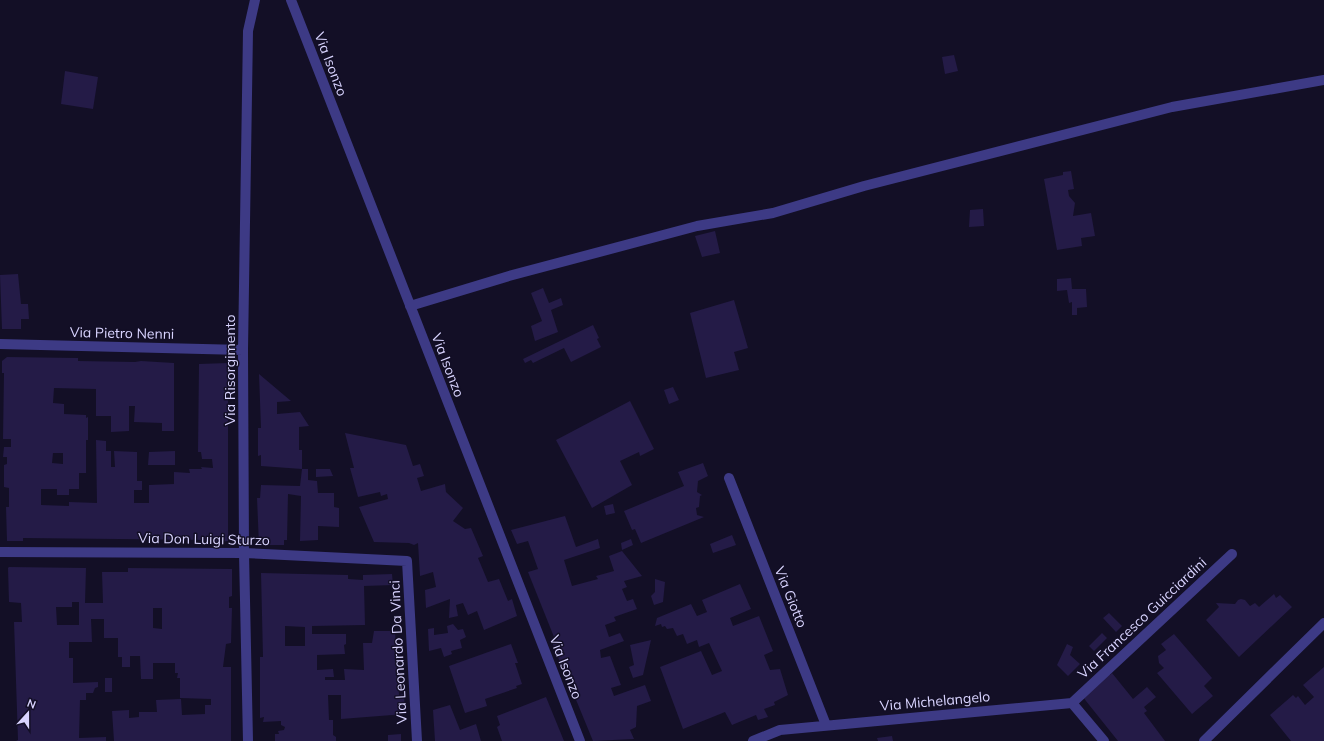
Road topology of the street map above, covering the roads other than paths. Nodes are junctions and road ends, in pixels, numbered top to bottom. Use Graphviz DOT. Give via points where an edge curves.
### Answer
graph roads {
  1 [pos="255,0"];
  2 [pos="291,0"];
  3 [pos="1324,80"];
  4 [pos="410,306"];
  5 [pos="0,344"];
  6 [pos="243,350"];
  7 [pos="729,478"];
  8 [pos="0,552"];
  9 [pos="244,553"];
  10 [pos="1232,554"];
  11 [pos="406,562"];
  12 [pos="1324,624"];
  13 [pos="1072,703"];
  14 [pos="826,725"];
  15 [pos="248,741"];
  16 [pos="417,741"];
  17 [pos="580,741"];
  18 [pos="753,741"];
  19 [pos="1104,741"];
  20 [pos="1204,741"];
  1 -- 6 [label="street, Via Risorgimento" via="248,31"];
  2 -- 4 [label="street, Via Isonzo"];
  3 -- 4 [label="street" via="1172,107 864,186 773,213 697,226 509,276"];
  4 -- 17 [label="street, Via Isonzo"];
  5 -- 6 [label="street, Via Pietro Nenni"];
  6 -- 9 [label="street, Via Risorgimento"];
  7 -- 14 [label="street, Via Giotto"];
  8 -- 9 [label="street, Via Don Luigi Sturzo"];
  9 -- 11 [label="street, Via Don Luigi Sturzo"];
  9 -- 15 [label="street, Via Risorgimento"];
  10 -- 13 [label="street, Via Francesco Guicciardini"];
  11 -- 16 [label="street, Via Leonardo Da Vinci"];
  12 -- 20 [label="street"];
  13 -- 14 [label="street, Via Michelangelo"];
  13 -- 19 [label="street"];
  14 -- 18 [label="street, Via Michelangelo" via="780,730"];
}
